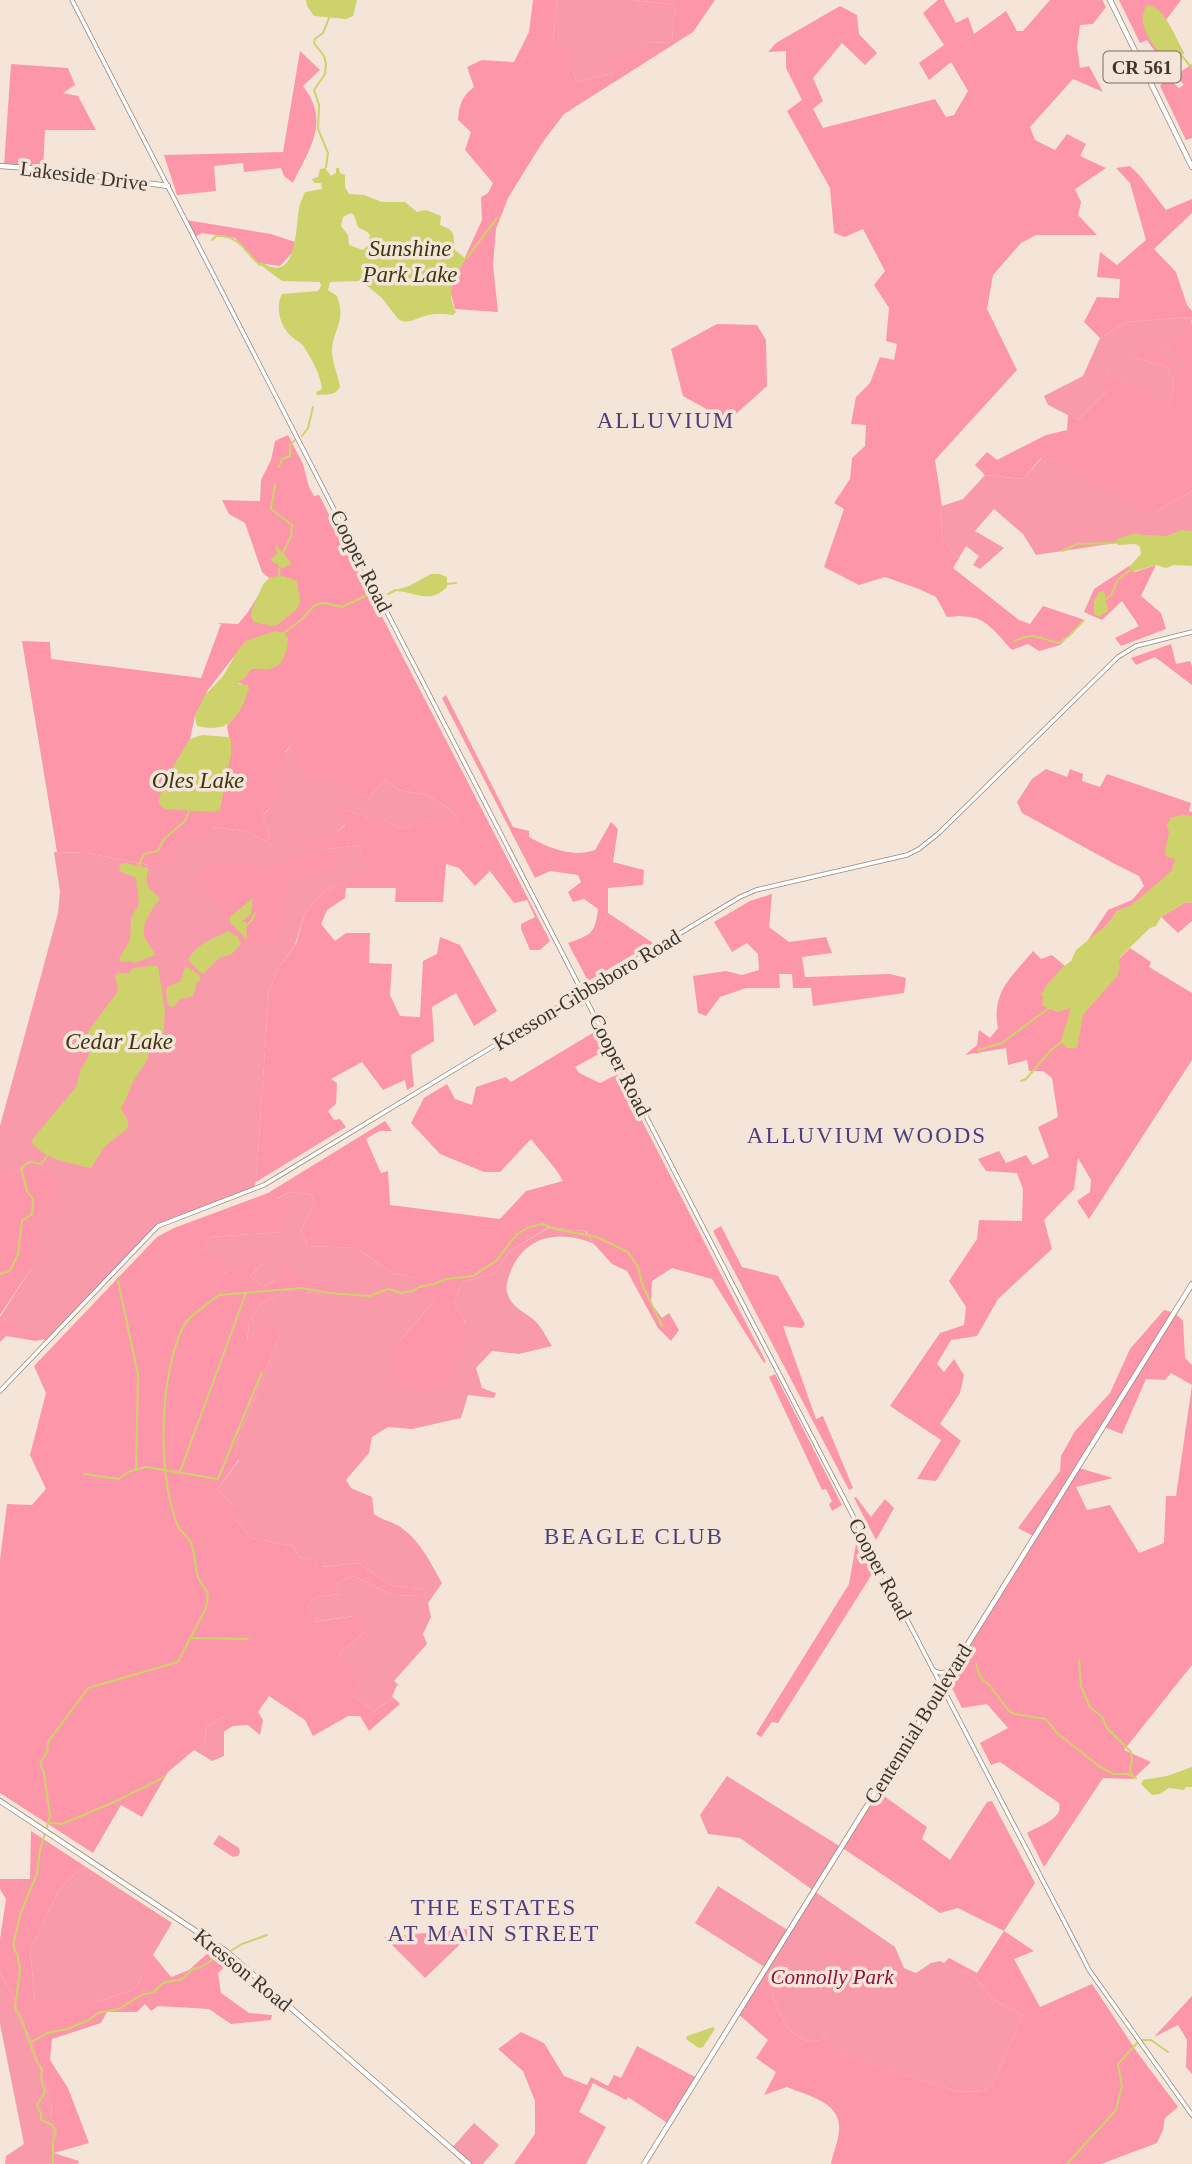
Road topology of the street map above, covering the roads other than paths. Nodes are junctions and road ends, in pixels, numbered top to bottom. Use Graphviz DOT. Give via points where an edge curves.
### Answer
graph roads {
  1 [pos="72,0"];
  2 [pos="1110,0"];
  3 [pos="0,166"];
  4 [pos="1192,167"];
  5 [pos="168,186"];
  6 [pos="1192,632"];
  7 [pos="583,992"];
  8 [pos="1192,1283"];
  9 [pos="0,1391"];
  10 [pos="932,1670"];
  11 [pos="951,1671"];
  12 [pos="942,1686"];
  13 [pos="0,1801"];
  14 [pos="1192,2116"];
  15 [pos="469,2164"];
  16 [pos="644,2164"];
  1 -- 5 [label="street, Cooper Road"];
  2 -- 4 [label="main road, CR 561"];
  3 -- 5 [label="main road, Lakeside Drive"];
  5 -- 7 [label="street, Cooper Road"];
  6 -- 7 [label="street, Kresson-Gibbsboro Road" via="1136,646 1118,657 919,849 746,894"];
  7 -- 9 [label="street, Kresson-Gibbsboro Road" via="264,1185 158,1226"];
  7 -- 10 [label="street, Cooper Road"];
  8 -- 11 [label="main road, Centennial Boulevard"];
  10 -- 11 [label="street"];
  10 -- 12 [label="street, Cooper Road"];
  11 -- 12 [label="main road, Centennial Boulevard"];
  12 -- 14 [label="street, Cooper Road" via="1089,1970"];
  12 -- 16 [label="main road, Centennial Boulevard"];
  13 -- 15 [label="main road, Kresson Road" via="226,1951"];
}
